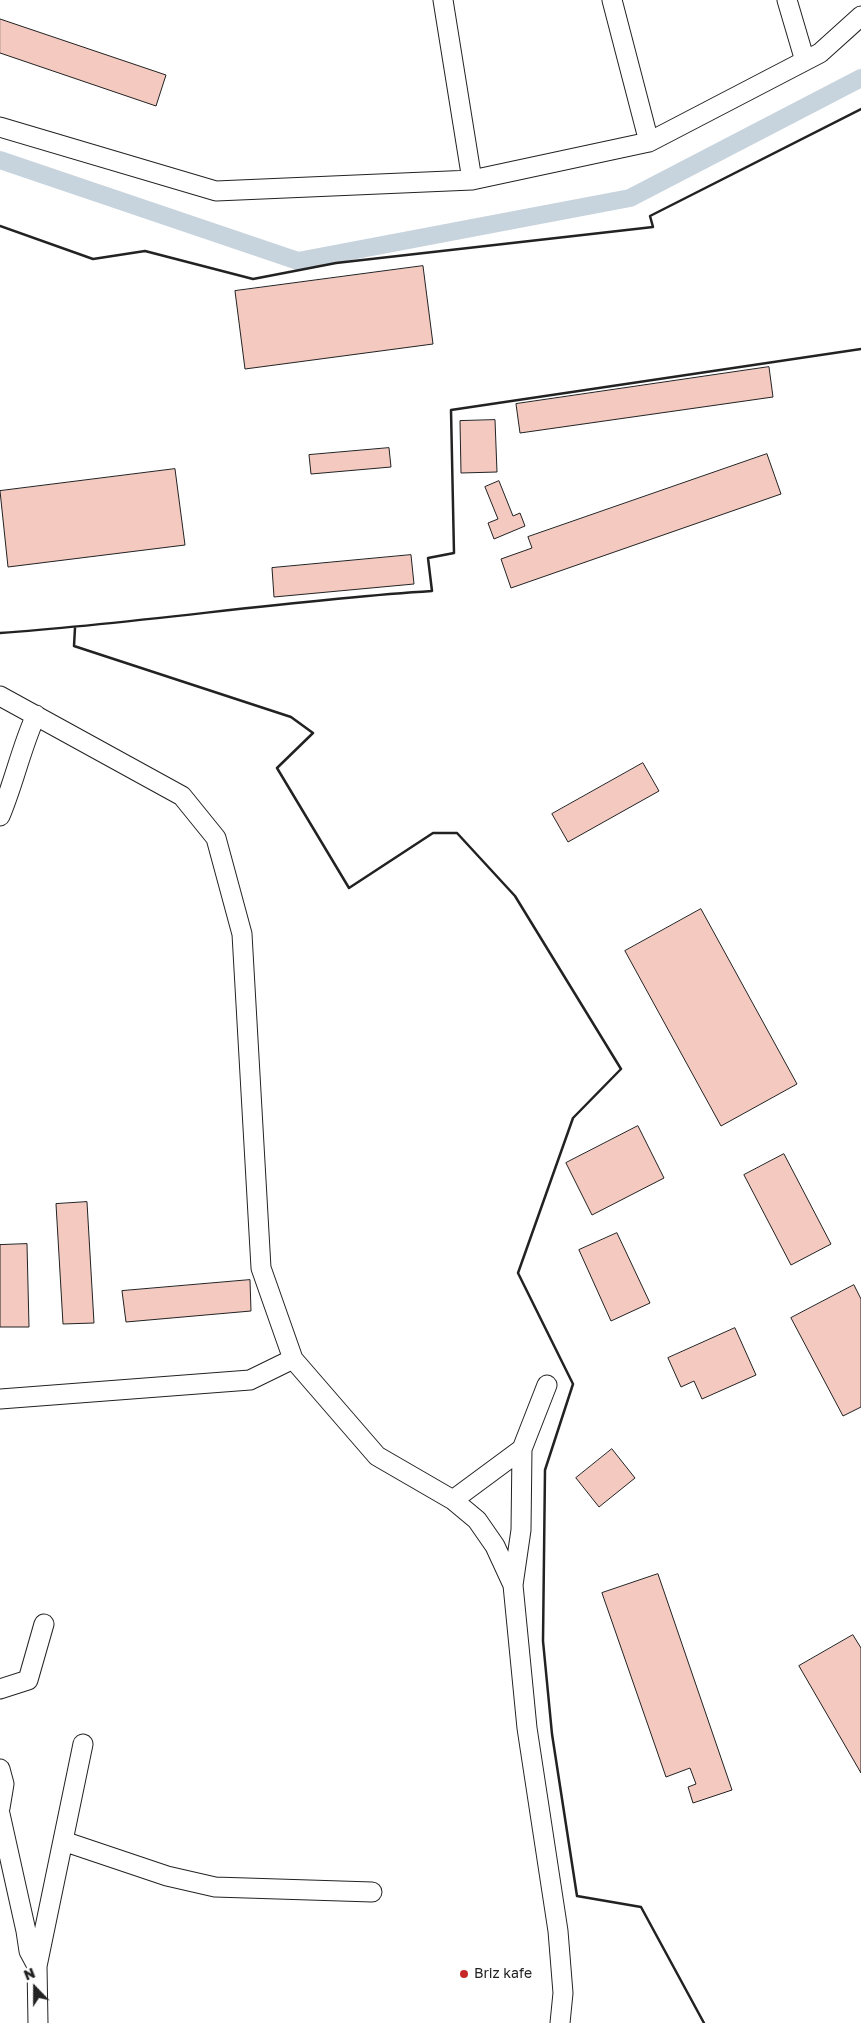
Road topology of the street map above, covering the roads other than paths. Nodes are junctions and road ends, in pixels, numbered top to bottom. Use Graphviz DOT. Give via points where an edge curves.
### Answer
graph roads {
  1 [pos="443,0"];
  2 [pos="612,0"];
  3 [pos="787,0"];
  4 [pos="861,16"];
  5 [pos="805,61"];
  6 [pos="0,127"];
  7 [pos="649,142"];
  8 [pos="472,180"];
  9 [pos="0,696"];
  10 [pos="36,715"];
  11 [pos="0,816"];
  12 [pos="293,1360"];
  13 [pos="547,1385"];
  14 [pos="0,1399"];
  15 [pos="522,1450"];
  16 [pos="454,1500"];
  17 [pos="513,1585"];
  18 [pos="44,1624"];
  19 [pos="0,1689"];
  20 [pos="83,1744"];
  21 [pos="0,1769"];
  22 [pos="0,1808"];
  23 [pos="0,1814"];
  24 [pos="63,1841"];
  25 [pos="372,1892"];
  26 [pos="37,1966"];
  27 [pos="38,2023"];
  28 [pos="560,2023"];
  1 -- 8 [label="street"];
  2 -- 7 [label="street"];
  3 -- 5 [label="street"];
  4 -- 5 [label="street" via="820,53"];
  5 -- 7 [label="street"];
  6 -- 8 [label="street" via="216,191"];
  7 -- 8 [label="street"];
  9 -- 10 [label="street"];
  10 -- 11 [label="street"];
  10 -- 12 [label="street" via="182,796 216,838 242,934 261,1268"];
  12 -- 14 [label="street" via="250,1380"];
  12 -- 16 [label="street" via="377,1456"];
  13 -- 15 [label="street"];
  15 -- 16 [label="street"];
  15 -- 17 [label="street" via="521,1530"];
  16 -- 17 [label="street" via="477,1520 495,1546"];
  17 -- 28 [label="street" via="527,1728 558,1931 564,1993"];
  18 -- 19 [label="street" via="28,1680"];
  20 -- 24 [label="street"];
  21 -- 22 [label="street" via="4,1784"];
  23 -- 26 [label="street" via="29,1951"];
  24 -- 25 [label="street" via="167,1876 215,1887"];
  24 -- 26 [label="street"];
  26 -- 27 [label="street"];
}
